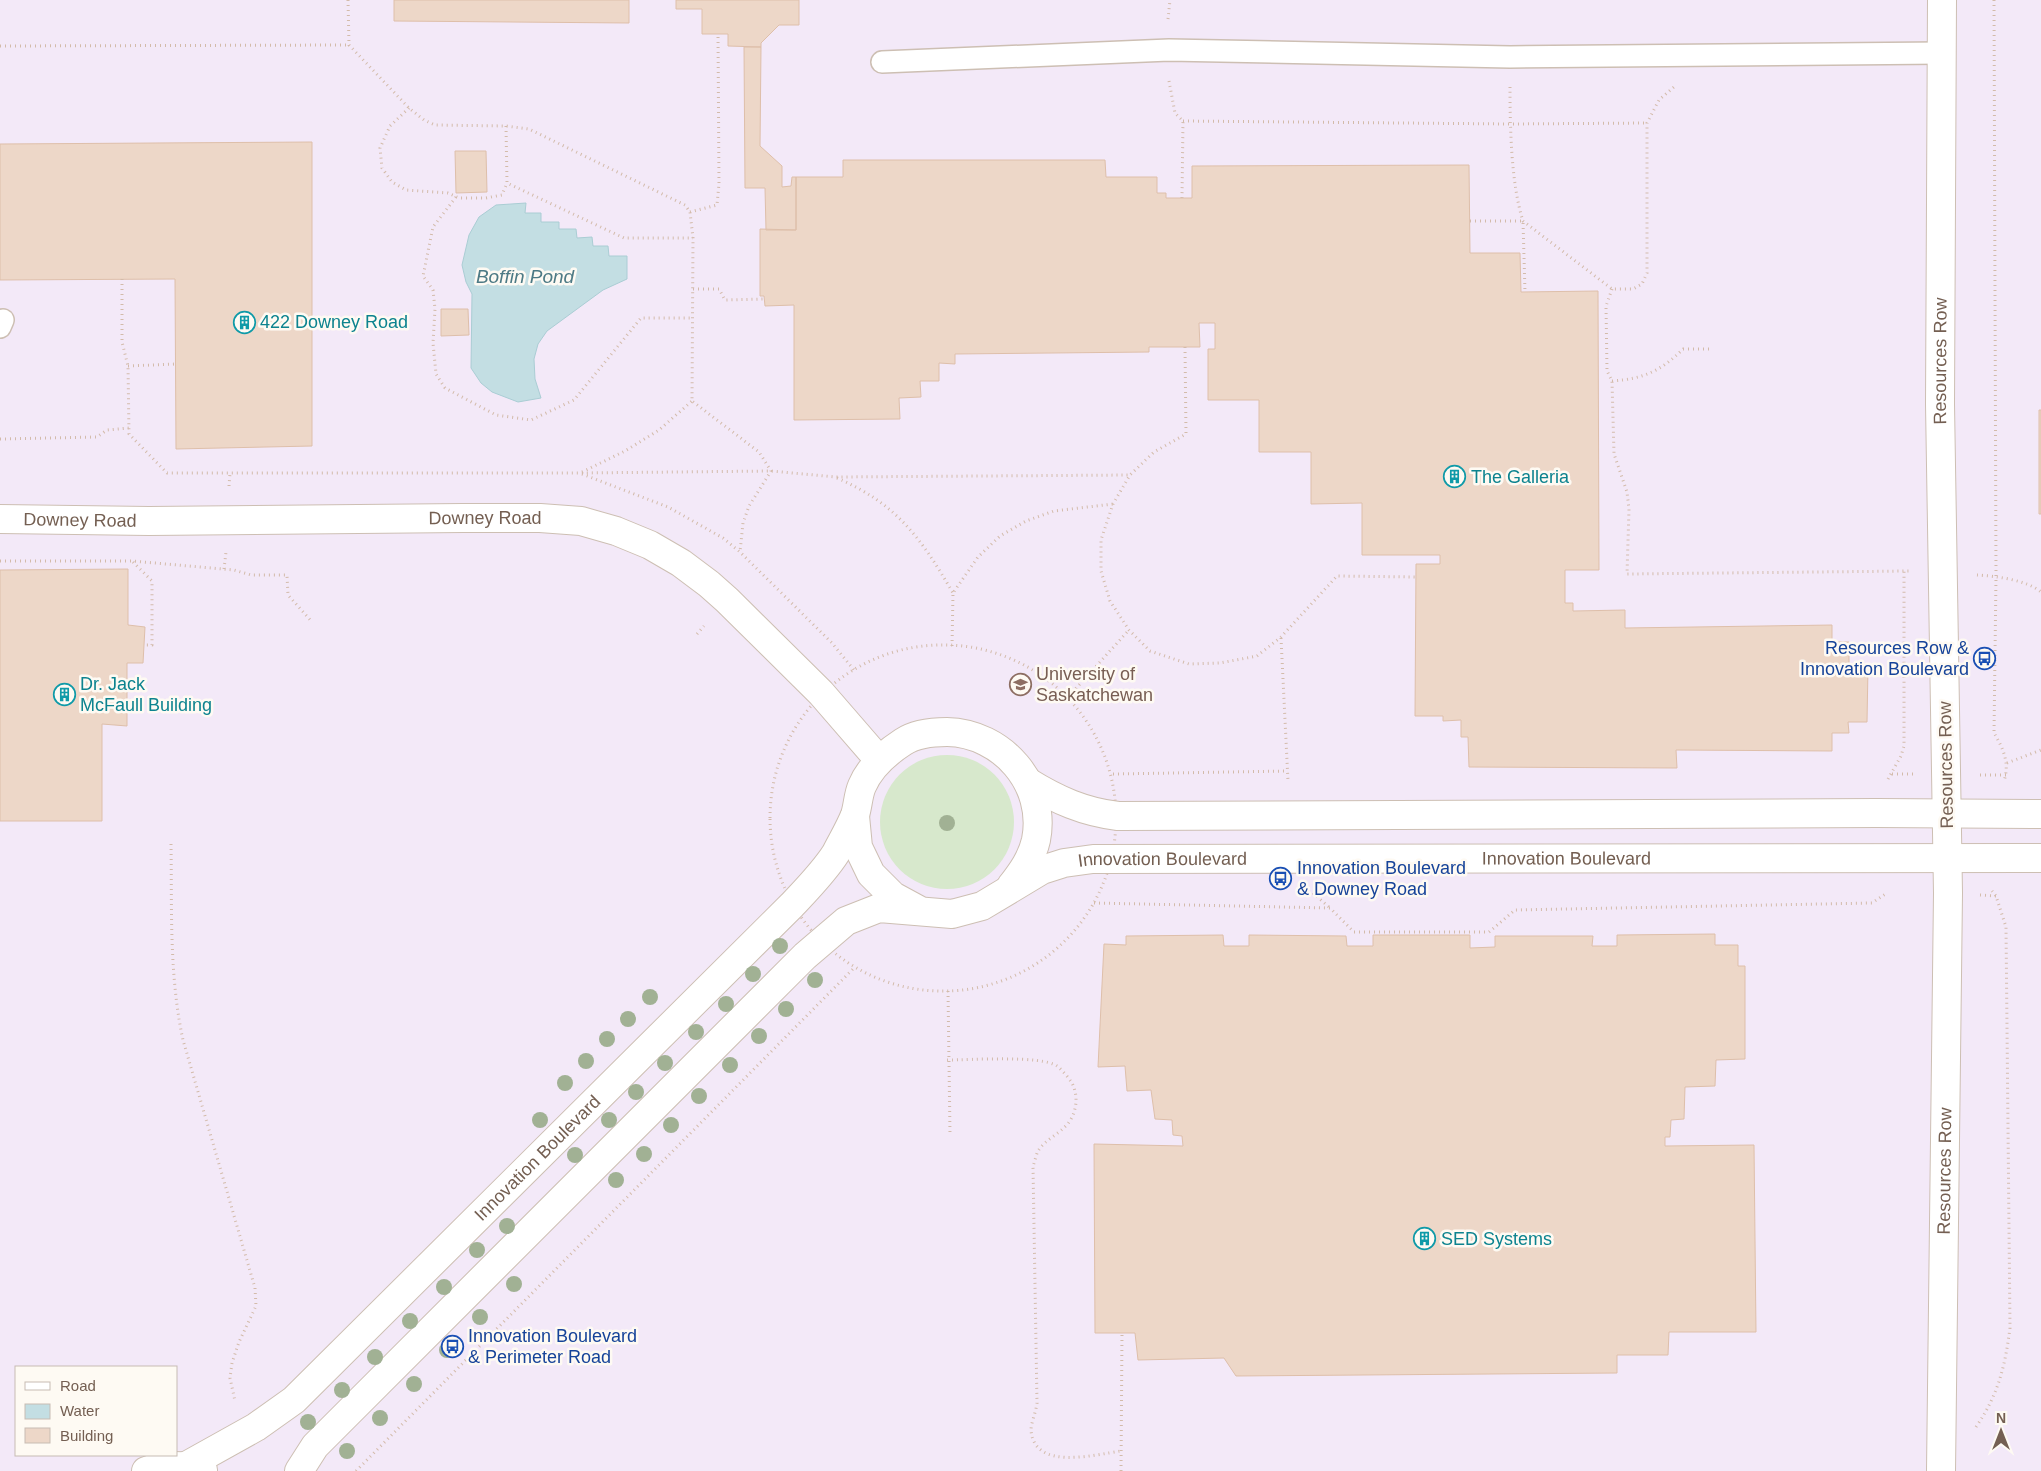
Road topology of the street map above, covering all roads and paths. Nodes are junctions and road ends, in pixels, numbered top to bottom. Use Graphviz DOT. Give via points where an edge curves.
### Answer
graph roads {
  1 [pos="348,0"];
  2 [pos="1170,0"];
  3 [pos="1942,0"];
  4 [pos="1994,0"];
  5 [pos="718,35"];
  6 [pos="349,45"];
  7 [pos="0,46"];
  8 [pos="1169,50"];
  9 [pos="1942,53"];
  10 [pos="1710,55"];
  11 [pos="1510,56"];
  12 [pos="882,62"];
  13 [pos="409,108"];
  14 [pos="1183,121"];
  15 [pos="1647,123"];
  16 [pos="1510,124"];
  17 [pos="506,126"];
  18 [pos="507,183"];
  19 [pos="456,196"];
  20 [pos="1182,198"];
  21 [pos="690,212"];
  22 [pos="1524,220"];
  23 [pos="1470,221"];
  24 [pos="693,238"];
  25 [pos="122,279"];
  26 [pos="693,289"];
  27 [pos="1612,289"];
  28 [pos="1525,292"];
  29 [pos="765,299"];
  30 [pos="693,318"];
  31 [pos="1185,347"];
  32 [pos="1711,349"];
  33 [pos="176,364"];
  34 [pos="128,366"];
  35 [pos="1612,381"];
  36 [pos="692,401"];
  37 [pos="130,428"];
  38 [pos="0,439"];
  39 [pos="771,471"];
  40 [pos="580,473"];
  41 [pos="1130,475"];
  42 [pos="836,477"];
  43 [pos="1113,504"];
  44 [pos="0,519"];
  45 [pos="740,552"];
  46 [pos="0,561"];
  47 [pos="132,561"];
  48 [pos="1904,571"];
  49 [pos="1942,573"];
  50 [pos="1996,576"];
  51 [pos="1416,577"];
  52 [pos="953,592"];
  53 [pos="2041,592"];
  54 [pos="312,622"];
  55 [pos="1128,630"];
  56 [pos="1281,637"];
  57 [pos="144,645"];
  58 [pos="952,646"];
  59 [pos="821,694"];
  60 [pos="1069,696"];
  61 [pos="2041,750"];
  62 [pos="879,760"];
  63 [pos="2007,763"];
  64 [pos="1288,771"];
  65 [pos="1113,774"];
  66 [pos="1885,781"];
  67 [pos="1028,782"];
  68 [pos="1946,813"];
  69 [pos="1996,814"];
  70 [pos="2041,814"];
  71 [pos="1289,815"];
  72 [pos="855,816"];
  73 [pos="1118,816"];
  74 [pos="171,844"];
  75 [pos="1988,857"];
  76 [pos="2041,858"];
  77 [pos="1291,859"];
  78 [pos="1947,859"];
  79 [pos="1111,860"];
  80 [pos="1008,889"];
  81 [pos="1889,892"];
  82 [pos="1948,893"];
  83 [pos="1996,896"];
  84 [pos="1094,903"];
  85 [pos="792,905"];
  86 [pos="1330,908"];
  87 [pos="921,910"];
  88 [pos="822,941"];
  89 [pos="854,968"];
  90 [pos="948,991"];
  91 [pos="947,1060"];
  92 [pos="950,1134"];
  93 [pos="1122,1334"];
  94 [pos="256,1427"];
  95 [pos="1972,1432"];
  96 [pos="1121,1451"];
  97 [pos="196,1468"];
  98 [pos="146,1471"];
  99 [pos="299,1471"];
  100 [pos="356,1471"];
  101 [pos="1121,1471"];
  102 [pos="1941,1471"];
  1 -- 6 [label="path"];
  2 -- 8 [label="path"];
  3 -- 9 [label="street, Resources Row"];
  4 -- 50 [label="path"];
  5 -- 21 [label="path" via="717,205"];
  6 -- 7 [label="path"];
  6 -- 13 [label="path"];
  8 -- 11 [label="lane"];
  8 -- 12 [label="lane"];
  8 -- 14 [label="path" via="1169,87 1175,113"];
  9 -- 10 [label="lane"];
  9 -- 49 [label="street, Resources Row"];
  10 -- 11 [label="lane"];
  10 -- 15 [label="path" via="1659,100"];
  11 -- 16 [label="path"];
  13 -- 17 [label="path" via="435,125"];
  13 -- 19 [label="path" via="390,126 380,148 382,168 392,182 406,190"];
  14 -- 16 [label="path"];
  14 -- 20 [label="path"];
  15 -- 16 [label="path"];
  15 -- 27 [label="path" via="1647,273 1642,284 1633,289"];
  16 -- 22 [label="path" via="1518,205"];
  17 -- 18 [label="path"];
  17 -- 21 [label="path" via="530,129 543,135 680,202"];
  18 -- 19 [label="path" via="502,195 486,198"];
  18 -- 24 [label="path" via="624,238"];
  19 -- 30 [label="path" via="433,227 423,276 433,290 436,374 445,388 496,415 531,420 574,400 641,318"];
  21 -- 24 [label="path"];
  22 -- 23 [label="path"];
  22 -- 27 [label="path"];
  22 -- 28 [label="path"];
  24 -- 26 [label="path"];
  25 -- 34 [label="path" via="122,342"];
  26 -- 29 [label="path" via="719,289 725,300"];
  26 -- 30 [label="path"];
  27 -- 35 [label="path" via="1606,306 1607,371"];
  30 -- 36 [label="path"];
  31 -- 41 [label="path" via="1186,434 1154,452"];
  32 -- 35 [label="path" via="1682,349 1667,365 1645,376"];
  33 -- 34 [label="path"];
  34 -- 37 [label="path"];
  35 -- 48 [label="path" via="1614,454 1629,509 1627,574"];
  36 -- 39 [label="path" via="759,452"];
  36 -- 40 [label="path" via="659,430"];
  37 -- 38 [label="path" via="106,430 97,437"];
  37 -- 40 [label="path" via="130,434 168,473"];
  39 -- 40 [label="path"];
  39 -- 42 [label="path"];
  39 -- 45 [label="path" via="749,506 743,523"];
  41 -- 42 [label="path"];
  41 -- 43 [label="path"];
  42 -- 52 [label="path" via="861,488 902,519"];
  43 -- 52 [label="path" via="1054,511 1026,521 1000,536 978,557"];
  43 -- 55 [label="path" via="1101,540 1101,571 1110,601"];
  44 -- 59 [label="street, Downey Road" via="540,518 581,521 650,545 681,563 727,600"];
  46 -- 47 [label="path"];
  47 -- 54 [label="path" via="234,570 251,575 287,575 288,595"];
  47 -- 57 [label="path" via="152,581 152,645"];
  48 -- 49 [label="path"];
  48 -- 66 [label="path" via="1904,746 1890,778"];
  49 -- 50 [label="path"];
  49 -- 68 [label="street, Resources Row"];
  50 -- 53 [label="path"];
  50 -- 63 [label="path" via="1994,732"];
  51 -- 56 [label="path" via="1337,576"];
  52 -- 58 [label="path"];
  55 -- 56 [label="path" via="1150,650 1189,664 1220,663 1256,656"];
  55 -- 60 [label="path"];
  56 -- 64 [label="path"];
  58 -- 59 [label="path" via="916,648 869,662 834,682"];
  58 -- 60 [label="path" via="998,652 1038,671"];
  59 -- 62 [label="street, Downey Road"];
  59 -- 85 [label="path" via="799,717 780,755 771,796 771,840 782,883"];
  60 -- 65 [label="path" via="1097,734"];
  61 -- 63 [label="path"];
  62 -- 67 [label="street, Innovation Boulevard" via="905,741 932,732 961,732 988,741 1012,759"];
  62 -- 72 [label="street, Innovation Boulevard" via="862,786"];
  63 -- 69 [label="path"];
  64 -- 65 [label="path"];
  64 -- 71 [label="path"];
  65 -- 73 [label="path"];
  67 -- 73 [label="street, Innovation Boulevard" via="1074,806"];
  67 -- 80 [label="street, Innovation Boulevard" via="1036,810 1036,839 1026,866"];
  68 -- 69 [label="street, Innovation Boulevard"];
  68 -- 71 [label="street, Innovation Boulevard"];
  68 -- 78 [label="street, Resources Row"];
  69 -- 70 [label="street, Innovation Boulevard"];
  71 -- 73 [label="street, Innovation Boulevard"];
  72 -- 85 [label="street, Innovation Boulevard" via="835,854"];
  72 -- 87 [label="street, Innovation Boulevard" via="858,847 871,874 893,896"];
  73 -- 79 [label="path"];
  74 -- 94 [label="path" via="173,980 178,1014 255,1288 256,1306 239,1342 230,1378 238,1407"];
  75 -- 76 [label="street, Innovation Boulevard"];
  75 -- 78 [label="street, Innovation Boulevard"];
  75 -- 83 [label="path" via="1986,883"];
  77 -- 78 [label="street, Innovation Boulevard"];
  77 -- 79 [label="street, Innovation Boulevard"];
  77 -- 86 [label="path" via="1307,888"];
  78 -- 82 [label="street, Resources Row"];
  79 -- 80 [label="street, Innovation Boulevard" via="1064,863 1042,870"];
  79 -- 84 [label="path" via="1104,885"];
  80 -- 87 [label="street, Innovation Boulevard" via="982,906 952,914"];
  81 -- 86 [label="path" via="1872,903 1514,910 1489,932 1354,932"];
  82 -- 83 [label="path"];
  82 -- 102 [label="street, Resources Row"];
  83 -- 95 [label="path" via="2006,927 2010,1328 2000,1383 1990,1406"];
  84 -- 86 [label="path"];
  84 -- 90 [label="path" via="1060,946 1020,972 978,986"];
  85 -- 88 [label="path"];
  85 -- 94 [label="street, Innovation Boulevard" via="294,1400"];
  87 -- 88 [label="street, Innovation Boulevard" via="879,908 846,921"];
  88 -- 89 [label="path"];
  88 -- 99 [label="street, Innovation Boulevard" via="315,1446"];
  89 -- 90 [label="path" via="881,982"];
  89 -- 100 [label="path"];
  90 -- 91 [label="path"];
  91 -- 92 [label="path"];
  91 -- 96 [label="path" via="1040,1060 1056,1066 1076,1091 1076,1107 1070,1121 1038,1151 1034,1166 1037,1404 1031,1427 1033,1441 1039,1451 1052,1458 1070,1459"];
  93 -- 96 [label="path"];
  94 -- 97 [label="street, Innovation Boulevard"];
  96 -- 101 [label="path"];
  97 -- 98 [label="street" via="157,1466"];
}
